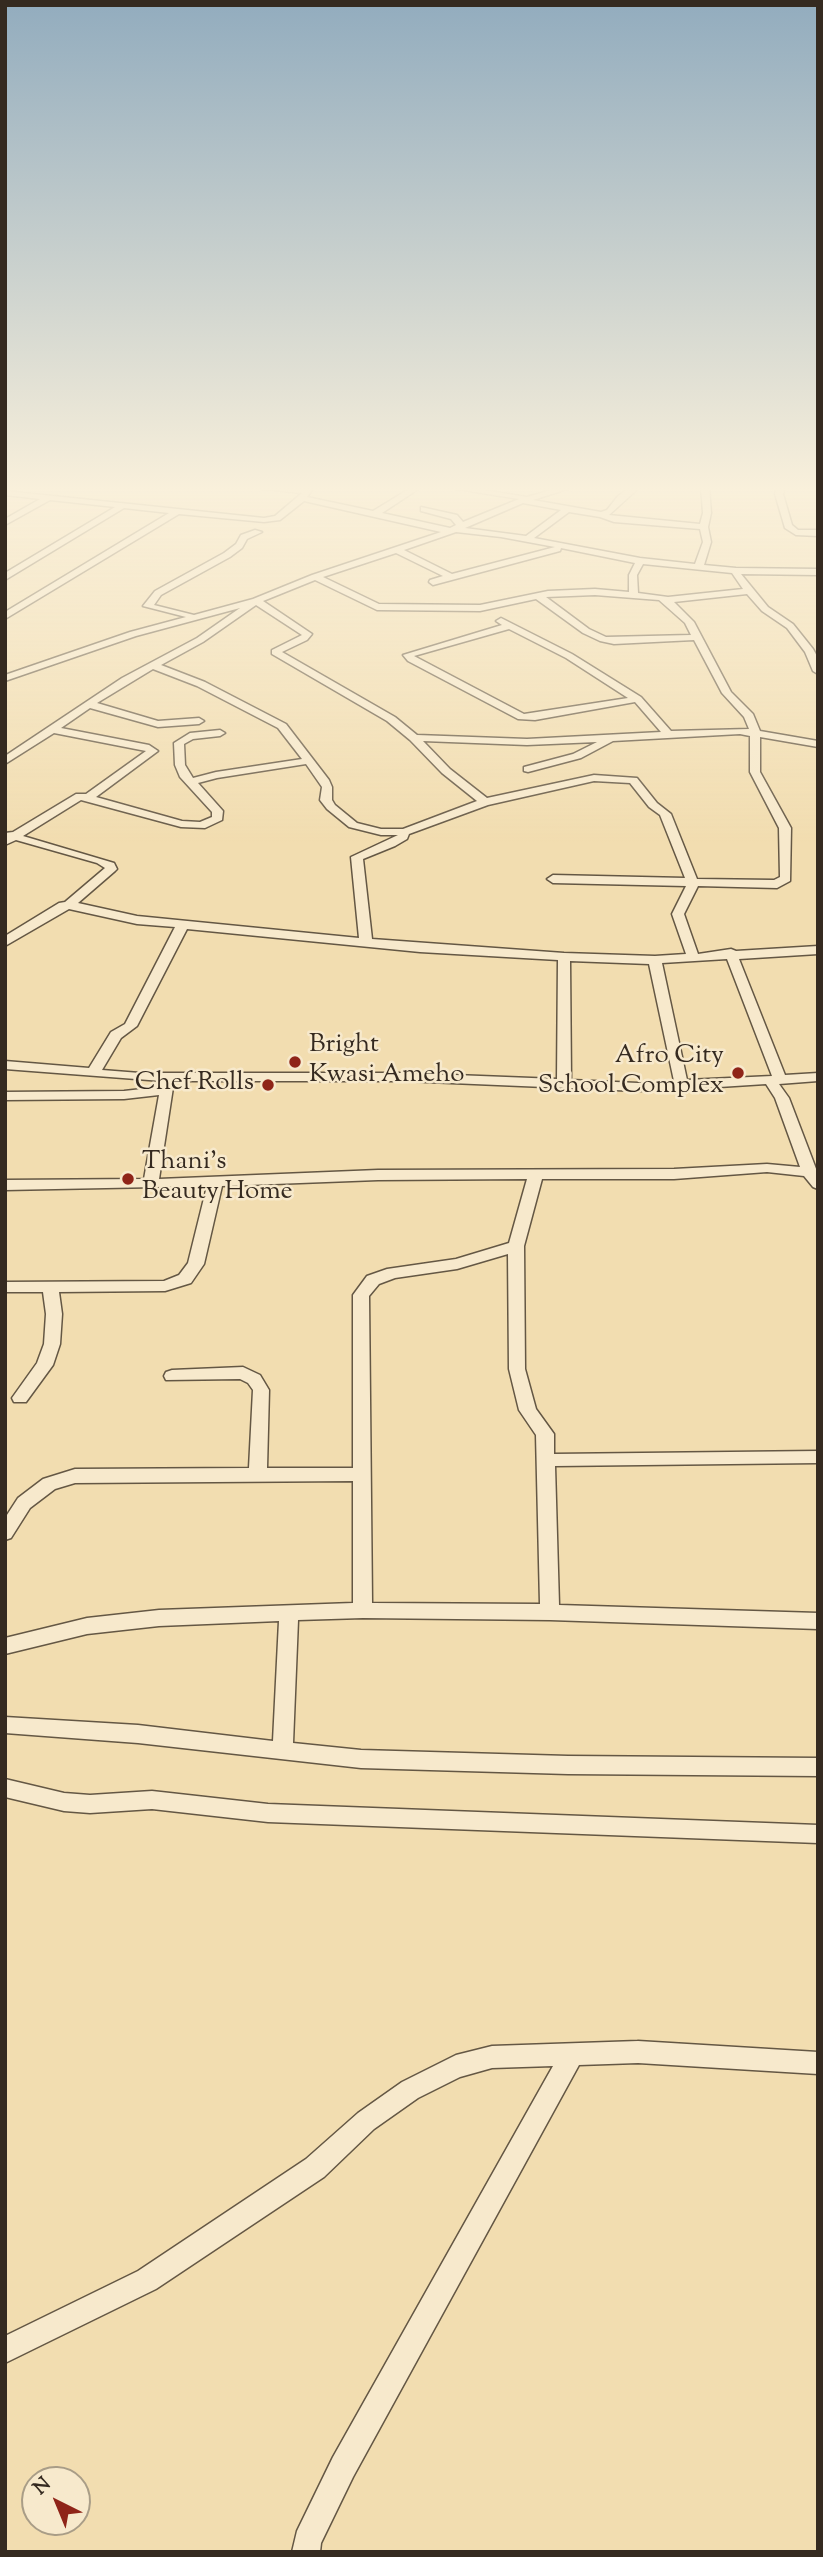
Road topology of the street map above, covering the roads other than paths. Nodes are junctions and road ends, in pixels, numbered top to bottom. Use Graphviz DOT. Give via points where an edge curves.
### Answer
graph roads {
  1 [pos="23,605"];
  2 [pos="149,605"];
  3 [pos="238,605"];
  4 [pos="250,605"];
  5 [pos="262,605"];
  6 [pos="374,605"];
  7 [pos="493,605"];
  8 [pos="550,605"];
  9 [pos="672,605"];
  10 [pos="762,605"];
  11 [pos="480,608"];
  12 [pos="5,616"];
  13 [pos="194,616"];
  14 [pos="508,626"];
  15 [pos="698,637"];
  16 [pos="152,665"];
  17 [pos="818,671"];
  18 [pos="5,678"];
  19 [pos="637,699"];
  20 [pos="88,704"];
  21 [pos="198,721"];
  22 [pos="51,729"];
  23 [pos="755,732"];
  24 [pos="220,733"];
  25 [pos="668,734"];
  26 [pos="612,737"];
  27 [pos="414,738"];
  28 [pos="818,744"];
  29 [pos="5,761"];
  30 [pos="307,761"];
  31 [pos="528,769"];
  32 [pos="191,782"];
  33 [pos="89,797"];
  34 [pos="485,802"];
  35 [pos="404,832"];
  36 [pos="8,837"];
  37 [pos="552,879"];
  38 [pos="693,883"];
  39 [pos="69,905"];
  40 [pos="183,924"];
  41 [pos="5,942"];
  42 [pos="366,943"];
  43 [pos="818,950"];
  44 [pos="731,953"];
  45 [pos="693,956"];
  46 [pos="564,957"];
  47 [pos="655,960"];
  48 [pos="5,1065"];
  49 [pos="94,1072"];
  50 [pos="818,1077"];
  51 [pos="775,1079"];
  52 [pos="168,1084"];
  53 [pos="564,1084"];
  54 [pos="682,1087"];
  55 [pos="5,1096"];
  56 [pos="535,1176"];
  57 [pos="813,1178"];
  58 [pos="215,1182"];
  59 [pos="151,1184"];
  60 [pos="5,1185"];
  61 [pos="516,1246"];
  62 [pos="5,1287"];
  63 [pos="50,1287"];
  64 [pos="172,1376"];
  65 [pos="20,1398"];
  66 [pos="818,1457"];
  67 [pos="546,1460"];
  68 [pos="362,1474"];
  69 [pos="258,1475"];
  70 [pos="5,1533"];
  71 [pos="363,1610"];
  72 [pos="550,1612"];
  73 [pos="289,1614"];
  74 [pos="818,1621"];
  75 [pos="5,1646"];
  76 [pos="5,1725"];
  77 [pos="283,1750"];
  78 [pos="818,1767"];
  79 [pos="5,1788"];
  80 [pos="818,1834"];
  81 [pos="573,2054"];
  82 [pos="818,2063"];
  83 [pos="5,2350"];
  84 [pos="306,2552"];
  1 -- 12 [label="street"];
  2 -- 13 [label="street"];
  3 -- 13 [label="street"];
  4 -- 16 [label="street" via="200,640"];
  5 -- 27 [label="street" via="307,635 275,652 391,719"];
  6 -- 11 [label="street"];
  7 -- 11 [label="street"];
  8 -- 15 [label="street" via="603,639"];
  9 -- 15 [label="street"];
  10 -- 17 [label="street" via="790,626 810,651"];
  11 -- 14 [label="street"];
  13 -- 18 [label="street"];
  14 -- 19 [label="street" via="569,656"];
  14 -- 19 [label="street" via="408,655 522,717"];
  15 -- 23 [label="street" via="722,686 749,716"];
  16 -- 20 [label="street"];
  16 -- 30 [label="street" via="201,684 282,726"];
  19 -- 25 [label="street"];
  20 -- 21 [label="street" via="158,724"];
  20 -- 22 [label="street"];
  22 -- 29 [label="street"];
  22 -- 33 [label="street" via="153,751"];
  23 -- 25 [label="street"];
  23 -- 28 [label="street"];
  23 -- 38 [label="street" via="755,772 785,828 786,878 777,884"];
  24 -- 32 [label="street" via="190,736 179,743 180,765"];
  25 -- 26 [label="street"];
  26 -- 27 [label="street" via="527,742"];
  26 -- 31 [label="street" via="577,756"];
  27 -- 34 [label="street"];
  30 -- 32 [label="street"];
  30 -- 35 [label="street" via="327,787 326,800 343,819 381,832"];
  32 -- 33 [label="street" via="217,811 218,818 201,826"];
  33 -- 36 [label="street" via="76,797"];
  34 -- 35 [label="street"];
  34 -- 38 [label="street" via="594,778 633,780 665,814"];
  35 -- 42 [label="street" via="391,844 356,857"];
  36 -- 39 [label="street" via="110,865 106,875"];
  37 -- 38 [label="street"];
  38 -- 45 [label="street" via="678,914"];
  39 -- 40 [label="street" via="118,917"];
  39 -- 41 [label="street"];
  40 -- 42 [label="street"];
  40 -- 49 [label="street" via="130,1026 116,1035"];
  42 -- 46 [label="street"];
  43 -- 44 [label="street"];
  44 -- 45 [label="street"];
  44 -- 51 [label="street"];
  45 -- 47 [label="street"];
  46 -- 47 [label="street"];
  46 -- 53 [label="street"];
  47 -- 54 [label="street"];
  48 -- 49 [label="street"];
  49 -- 52 [label="street"];
  50 -- 51 [label="street"];
  51 -- 54 [label="street"];
  51 -- 57 [label="street"];
  52 -- 53 [label="street" via="404,1077"];
  52 -- 55 [label="street" via="124,1096"];
  52 -- 59 [label="street"];
  53 -- 54 [label="street"];
  56 -- 57 [label="street" via="767,1168"];
  56 -- 58 [label="street" via="379,1175"];
  56 -- 61 [label="street"];
  58 -- 59 [label="street"];
  58 -- 63 [label="street" via="196,1264 185,1279 165,1286"];
  59 -- 60 [label="street"];
  61 -- 67 [label="street" via="517,1369 528,1409 545,1434"];
  61 -- 68 [label="street" via="457,1264 393,1273 373,1280 361,1295"];
  62 -- 63 [label="street"];
  63 -- 65 [label="street" via="52,1344 45,1365"];
  64 -- 69 [label="street" via="243,1373 254,1379 261,1390"];
  66 -- 67 [label="street"];
  67 -- 72 [label="street"];
  68 -- 69 [label="street"];
  68 -- 71 [label="street"];
  69 -- 70 [label="street" via="75,1476 49,1484 24,1503"];
  71 -- 72 [label="street"];
  71 -- 73 [label="street"];
  72 -- 74 [label="street"];
  73 -- 75 [label="street" via="159,1618 87,1626"];
  73 -- 77 [label="street"];
  76 -- 77 [label="street"];
  77 -- 78 [label="street" via="361,1759"];
  79 -- 80 [label="street" via="90,1804 152,1800 268,1814"];
  81 -- 82 [label="street" via="638,2052"];
  81 -- 83 [label="street" via="492,2057 456,2067 410,2090 366,2121 315,2168 147,2280"];
  81 -- 84 [label="street" via="343,2467"];
}
